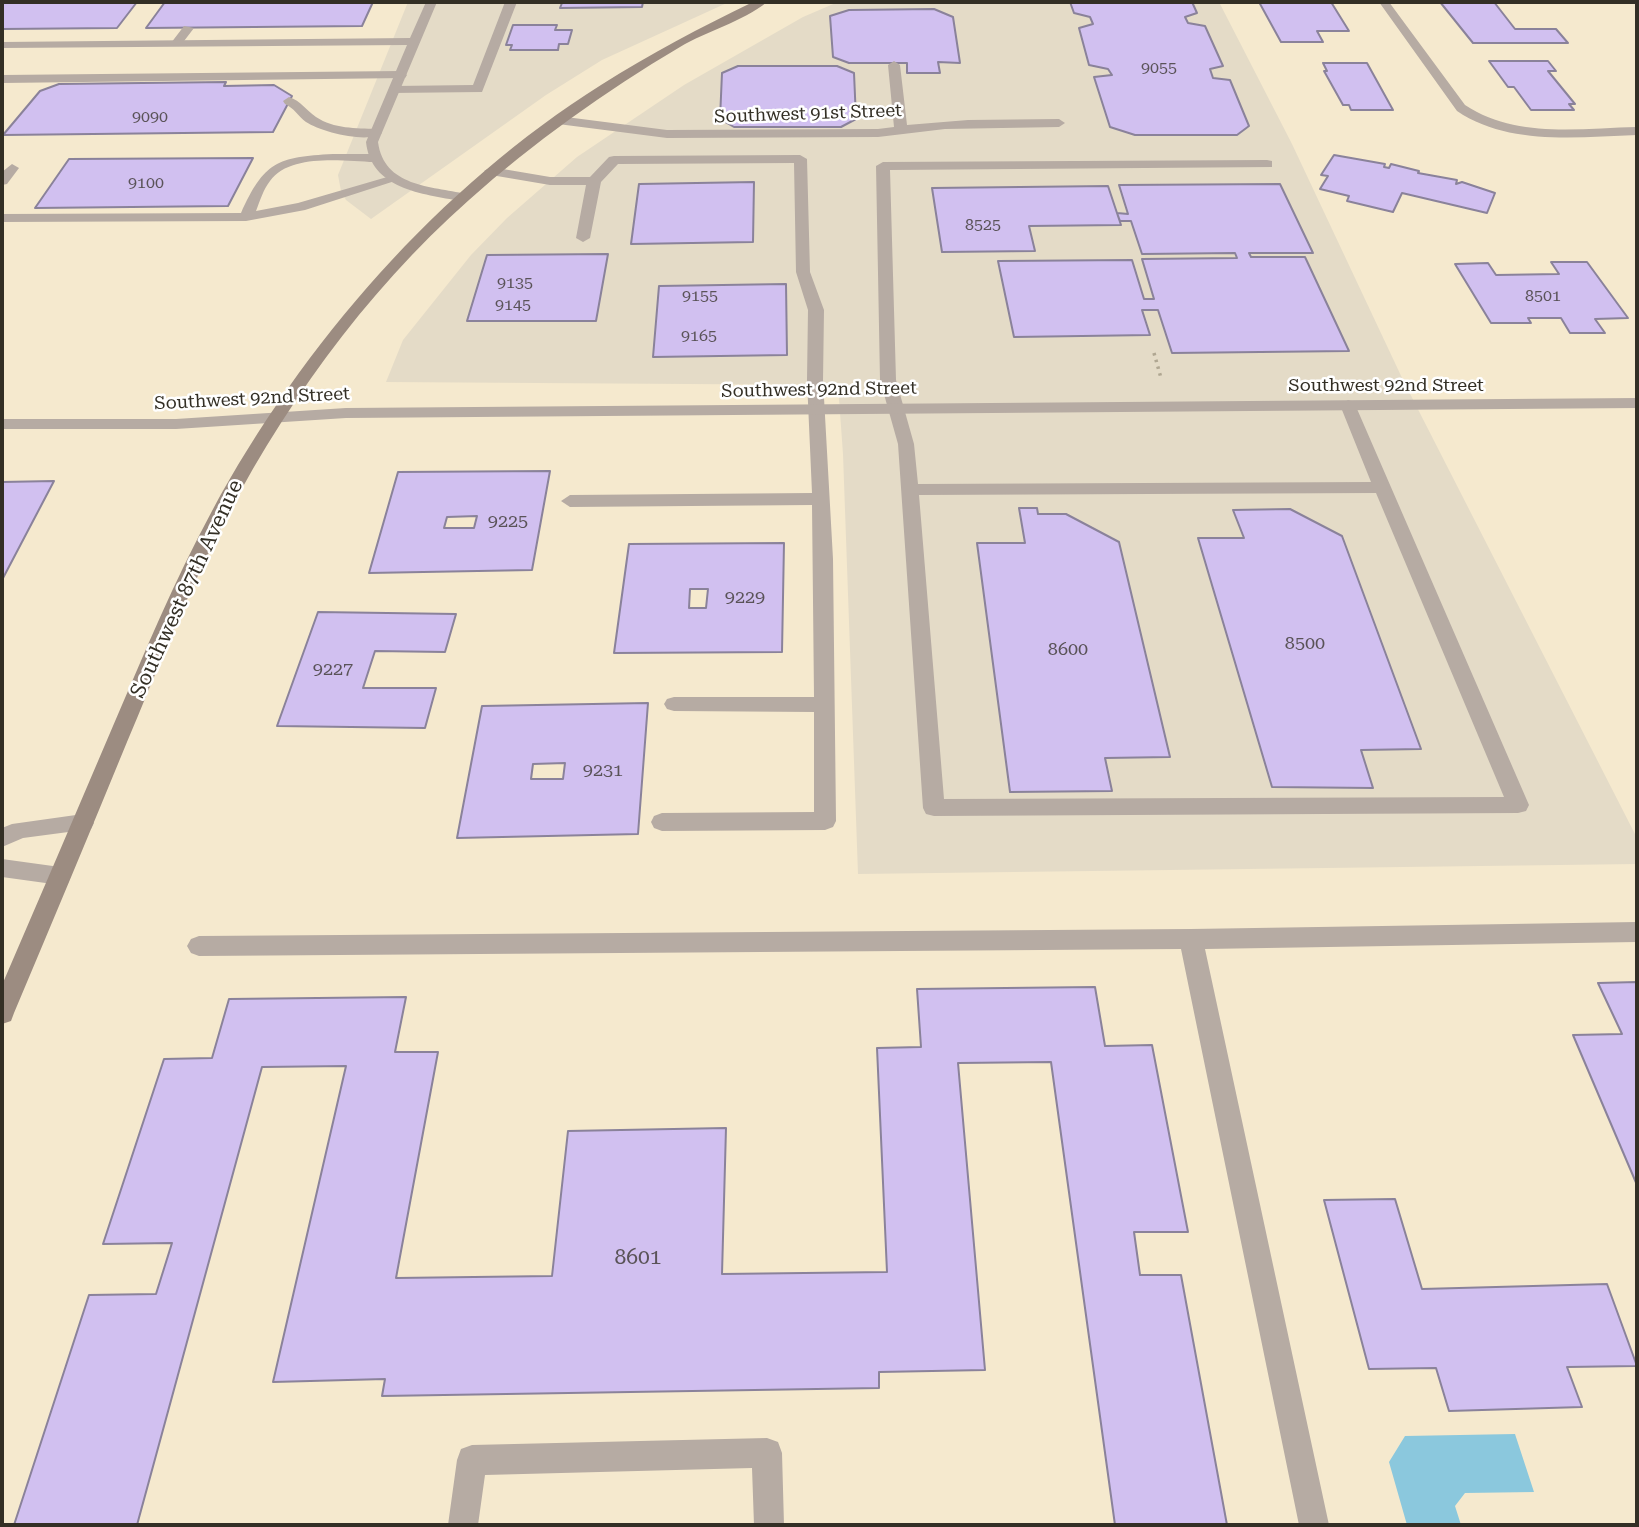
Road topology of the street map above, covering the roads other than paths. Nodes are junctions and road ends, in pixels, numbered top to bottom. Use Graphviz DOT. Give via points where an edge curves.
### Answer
graph roads {
  1 [pos="431,2"];
  2 [pos="511,2"];
  3 [pos="761,2"];
  4 [pos="1384,2"];
  5 [pos="188,28"];
  6 [pos="415,41"];
  7 [pos="177,43"];
  8 [pos="2,45"];
  9 [pos="894,65"];
  10 [pos="401,75"];
  11 [pos="2,79"];
  12 [pos="395,90"];
  13 [pos="289,101"];
  14 [pos="558,120"];
  15 [pos="1059,123"];
  16 [pos="901,129"];
  17 [pos="1637,131"];
  18 [pos="376,133"];
  19 [pos="374,158"];
  20 [pos="1267,164"];
  21 [pos="12,168"];
  22 [pos="491,171"];
  23 [pos="394,178"];
  24 [pos="2,181"];
  25 [pos="594,181"];
  26 [pos="461,197"];
  27 [pos="246,217"];
  28 [pos="2,218"];
  29 [pos="583,238"];
  30 [pos="1637,403"];
  31 [pos="1348,405"];
  32 [pos="898,409"];
  33 [pos="818,410"];
  34 [pos="276,417"];
  35 [pos="2,424"];
  36 [pos="1382,486"];
  37 [pos="909,490"];
  38 [pos="821,499"];
  39 [pos="570,501"];
  40 [pos="674,705"];
  41 [pos="824,705"];
  42 [pos="662,821"];
  43 [pos="83,823"];
  44 [pos="2,838"];
  45 [pos="2,868"];
  46 [pos="60,876"];
  47 [pos="1637,932"];
  48 [pos="1191,939"];
  49 [pos="199,946"];
  50 [pos="2,1013"];
  51 [pos="463,1525"];
  52 [pos="769,1525"];
  53 [pos="1314,1525"];
  1 -- 6 [label="street"];
  2 -- 12 [label="street" via="478,89"];
  3 -- 14 [label="main road, Southwest 87th Avenue" via="653,58"];
  4 -- 17 [label="street" via="1461,108 1486,123 1537,132"];
  5 -- 7 [label="street"];
  6 -- 7 [label="street"];
  6 -- 10 [label="street"];
  7 -- 8 [label="street"];
  9 -- 16 [label="street"];
  10 -- 11 [label="street" via="252,81"];
  10 -- 12 [label="street"];
  12 -- 18 [label="street"];
  13 -- 18 [label="street" via="326,127"];
  14 -- 16 [label="street, Southwest 91st Street" via="667,135"];
  14 -- 22 [label="main road, Southwest 87th Avenue"];
  15 -- 16 [label="street, Southwest 91st Street"];
  18 -- 19 [label="street" via="371,146"];
  19 -- 23 [label="street"];
  19 -- 27 [label="street" via="304,160 274,170"];
  20 -- 32 [label="street" via="883,166 888,380"];
  21 -- 24 [label="street"];
  22 -- 25 [label="street" via="550,181"];
  22 -- 26 [label="main road, Southwest 87th Avenue"];
  23 -- 26 [label="street"];
  23 -- 27 [label="street" via="300,207"];
  25 -- 29 [label="street"];
  25 -- 33 [label="street" via="614,160 800,159 803,272 816,310"];
  26 -- 34 [label="main road, Southwest 87th Avenue" via="363,300"];
  27 -- 28 [label="street"];
  30 -- 31 [label="street, Southwest 92nd Street"];
  31 -- 32 [label="street, Southwest 92nd Street"];
  31 -- 36 [label="street"];
  32 -- 33 [label="street, Southwest 92nd Street"];
  32 -- 37 [label="street"];
  33 -- 34 [label="street, Southwest 92nd Street"];
  33 -- 38 [label="street"];
  34 -- 35 [label="street, Southwest 92nd Street" via="176,424"];
  34 -- 43 [label="main road, Southwest 87th Avenue" via="205,541"];
  36 -- 37 [label="street"];
  36 -- 37 [label="street" via="1518,805 934,808"];
  38 -- 39 [label="street"];
  38 -- 41 [label="street"];
  40 -- 41 [label="street"];
  41 -- 42 [label="street" via="825,821"];
  43 -- 44 [label="street" via="20,830"];
  43 -- 46 [label="main road, Southwest 87th Avenue"];
  45 -- 46 [label="street"];
  46 -- 50 [label="main road, Southwest 87th Avenue"];
  47 -- 48 [label="street"];
  48 -- 49 [label="street"];
  48 -- 53 [label="street"];
  51 -- 52 [label="street" via="472,1460 767,1452"];
}
